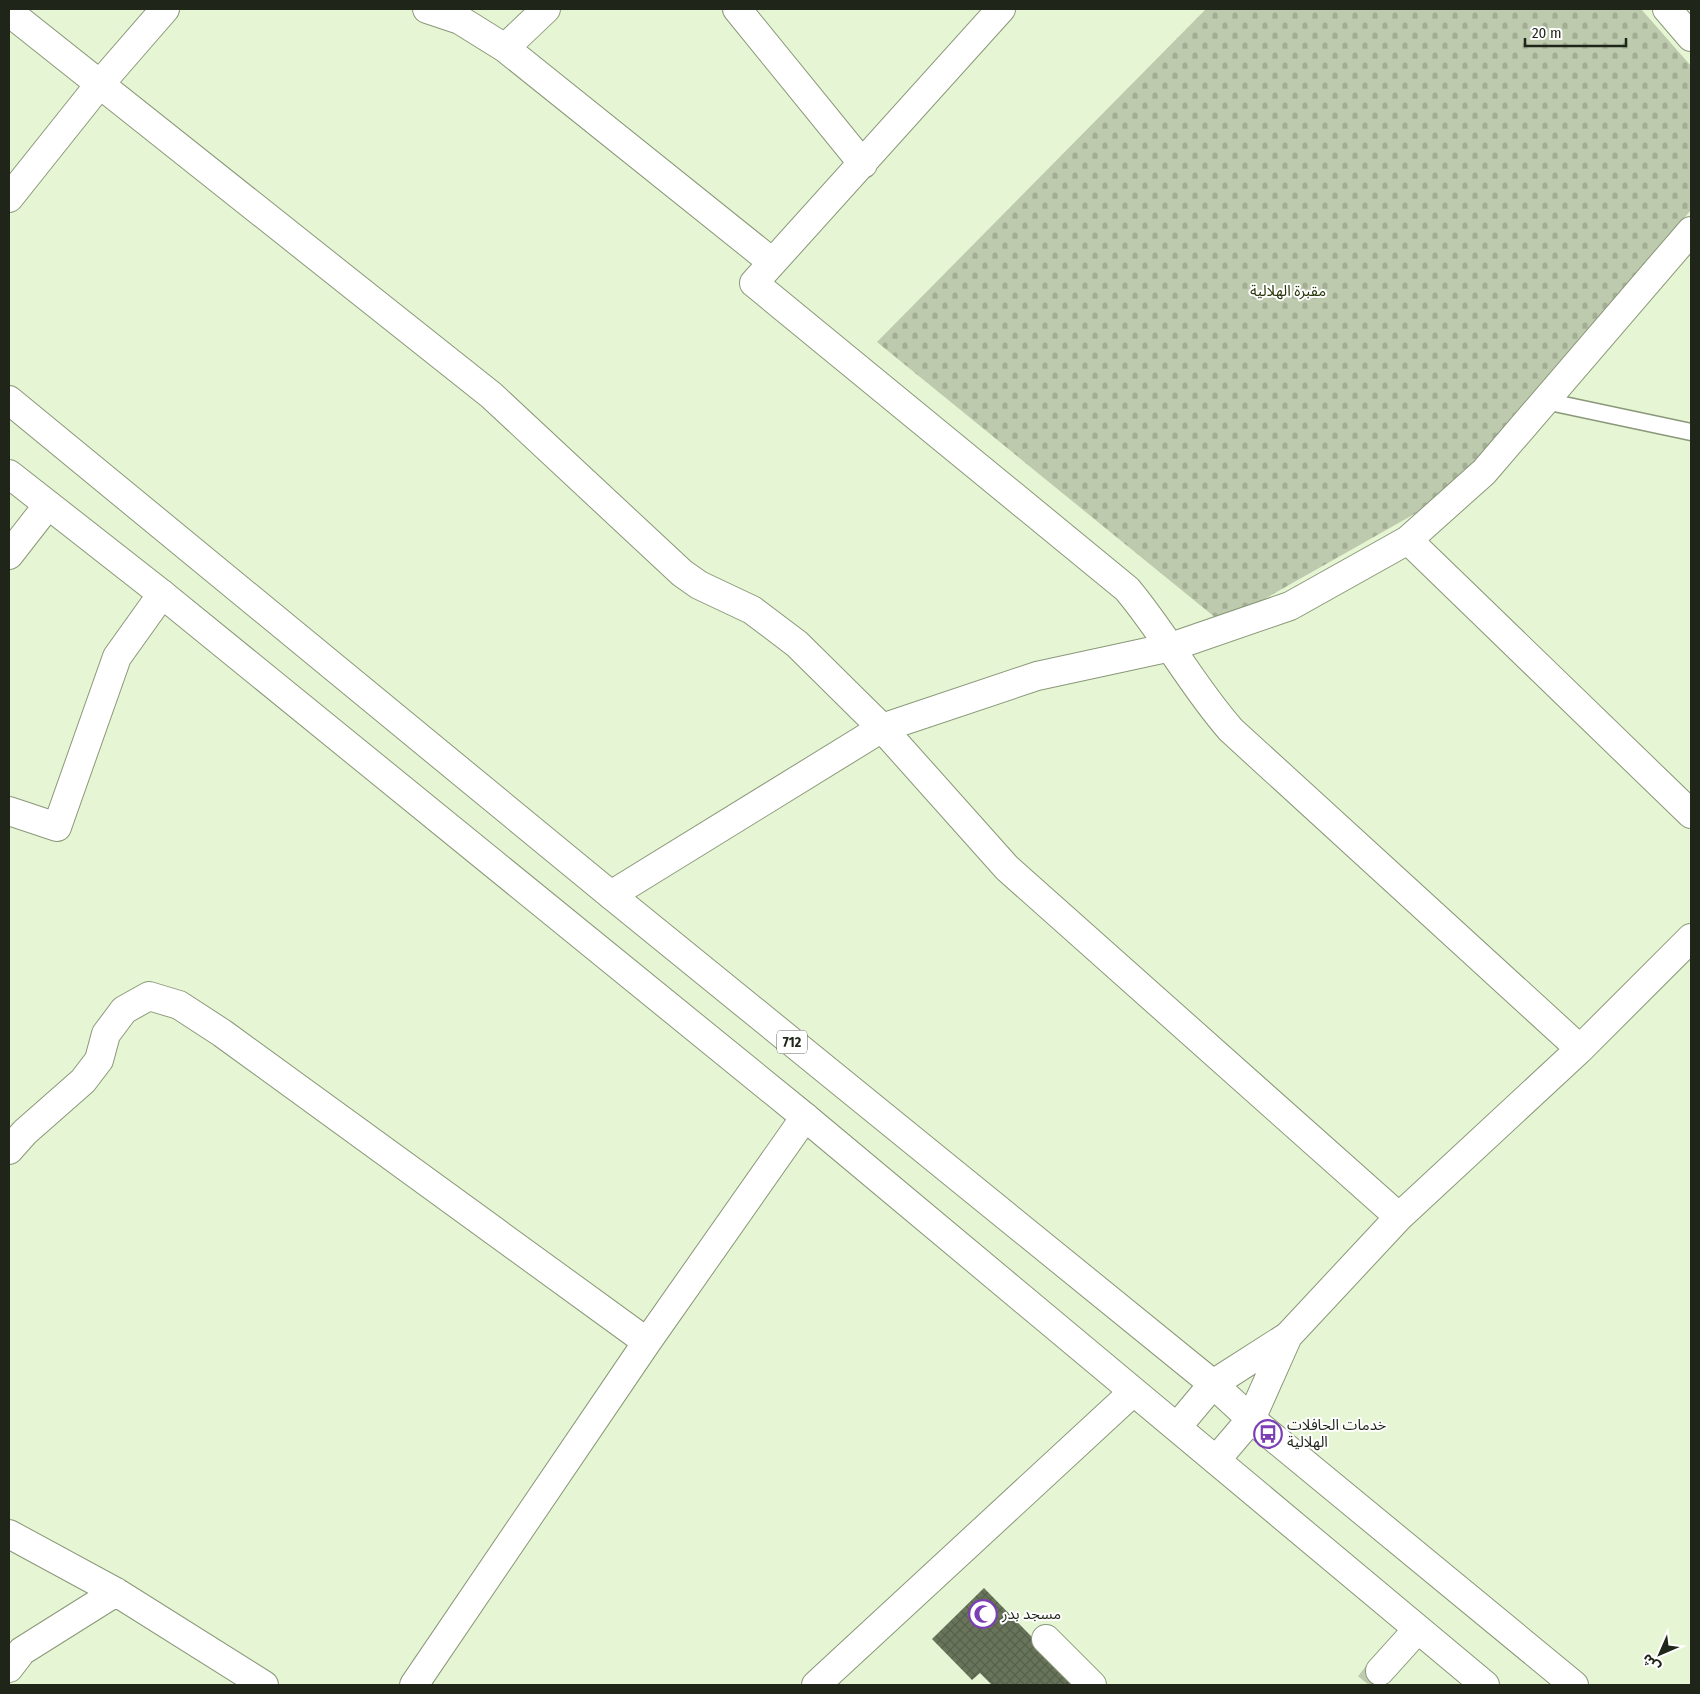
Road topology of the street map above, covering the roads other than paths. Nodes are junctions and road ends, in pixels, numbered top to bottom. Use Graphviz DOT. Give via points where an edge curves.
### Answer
graph roads {
  1 [pos="165,9"];
  2 [pos="427,9"];
  3 [pos="546,9"];
  4 [pos="737,9"];
  5 [pos="1001,9"];
  6 [pos="1667,9"];
  7 [pos="9,12"];
  8 [pos="1691,37"];
  9 [pos="505,48"];
  10 [pos="99,85"];
  11 [pos="863,164"];
  12 [pos="9,198"];
  13 [pos="1691,231"];
  14 [pos="772,262"];
  15 [pos="9,400"];
  16 [pos="1545,401"];
  17 [pos="1691,432"];
  18 [pos="9,474"];
  19 [pos="48,505"];
  20 [pos="1408,540"];
  21 [pos="9,556"];
  22 [pos="162,594"];
  23 [pos="1171,647"];
  24 [pos="882,728"];
  25 [pos="9,811"];
  26 [pos="1691,814"];
  27 [pos="611,895"];
  28 [pos="1691,938"];
  29 [pos="1580,1049"];
  30 [pos="805,1118"];
  31 [pos="9,1150"];
  32 [pos="1399,1217"];
  33 [pos="1288,1336"];
  34 [pos="647,1342"];
  35 [pos="1213,1384"];
  36 [pos="1133,1392"];
  37 [pos="1251,1419"];
  38 [pos="1177,1427"];
  39 [pos="1216,1460"];
  40 [pos="9,1534"];
  41 [pos="116,1592"];
  42 [pos="1417,1630"];
  43 [pos="1046,1639"];
  44 [pos="9,1668"];
  45 [pos="1380,1671"];
  46 [pos="264,1685"];
  47 [pos="414,1685"];
  48 [pos="816,1685"];
  49 [pos="1092,1685"];
  50 [pos="1485,1685"];
  51 [pos="1574,1685"];
  1 -- 10 [label="street"];
  2 -- 9 [label="street" via="460,20"];
  3 -- 9 [label="street"];
  4 -- 11 [label="street"];
  5 -- 11 [label="street"];
  6 -- 8 [label="street"];
  7 -- 10 [label="street"];
  9 -- 14 [label="street"];
  10 -- 12 [label="street"];
  10 -- 24 [label="street" via="491,395 682,572 700,585 752,610 797,644"];
  11 -- 14 [label="street"];
  13 -- 16 [label="street"];
  14 -- 23 [label="street" via="754,283 1127,589"];
  15 -- 27 [label="street, 712"];
  16 -- 17 [label="lane"];
  16 -- 20 [label="street" via="1484,472"];
  18 -- 19 [label="street"];
  19 -- 21 [label="street"];
  19 -- 22 [label="street"];
  20 -- 23 [label="street" via="1290,606"];
  20 -- 26 [label="street"];
  22 -- 25 [label="street" via="117,657 57,827"];
  22 -- 30 [label="street"];
  23 -- 24 [label="street" via="1037,676"];
  23 -- 29 [label="street" via="1209,705 1254,754"];
  24 -- 27 [label="street"];
  24 -- 32 [label="street" via="1007,868"];
  27 -- 35 [label="street, 712"];
  28 -- 29 [label="street"];
  29 -- 32 [label="street"];
  30 -- 34 [label="street"];
  30 -- 36 [label="street"];
  31 -- 34 [label="street" via="83,1081 99,1060 106,1034 124,1010 149,996 157,998 179,1005 222,1033"];
  32 -- 33 [label="street"];
  33 -- 35 [label="street"];
  33 -- 37 [label="street"];
  34 -- 47 [label="street"];
  35 -- 37 [label="street, 712"];
  35 -- 38 [label="street"];
  36 -- 38 [label="street"];
  36 -- 48 [label="street"];
  37 -- 39 [label="street"];
  37 -- 51 [label="street, 712"];
  38 -- 39 [label="street"];
  39 -- 42 [label="street"];
  40 -- 41 [label="street"];
  41 -- 44 [label="street" via="22,1651"];
  41 -- 46 [label="street"];
  42 -- 45 [label="street"];
  42 -- 50 [label="street"];
  43 -- 49 [label="street"];
}
